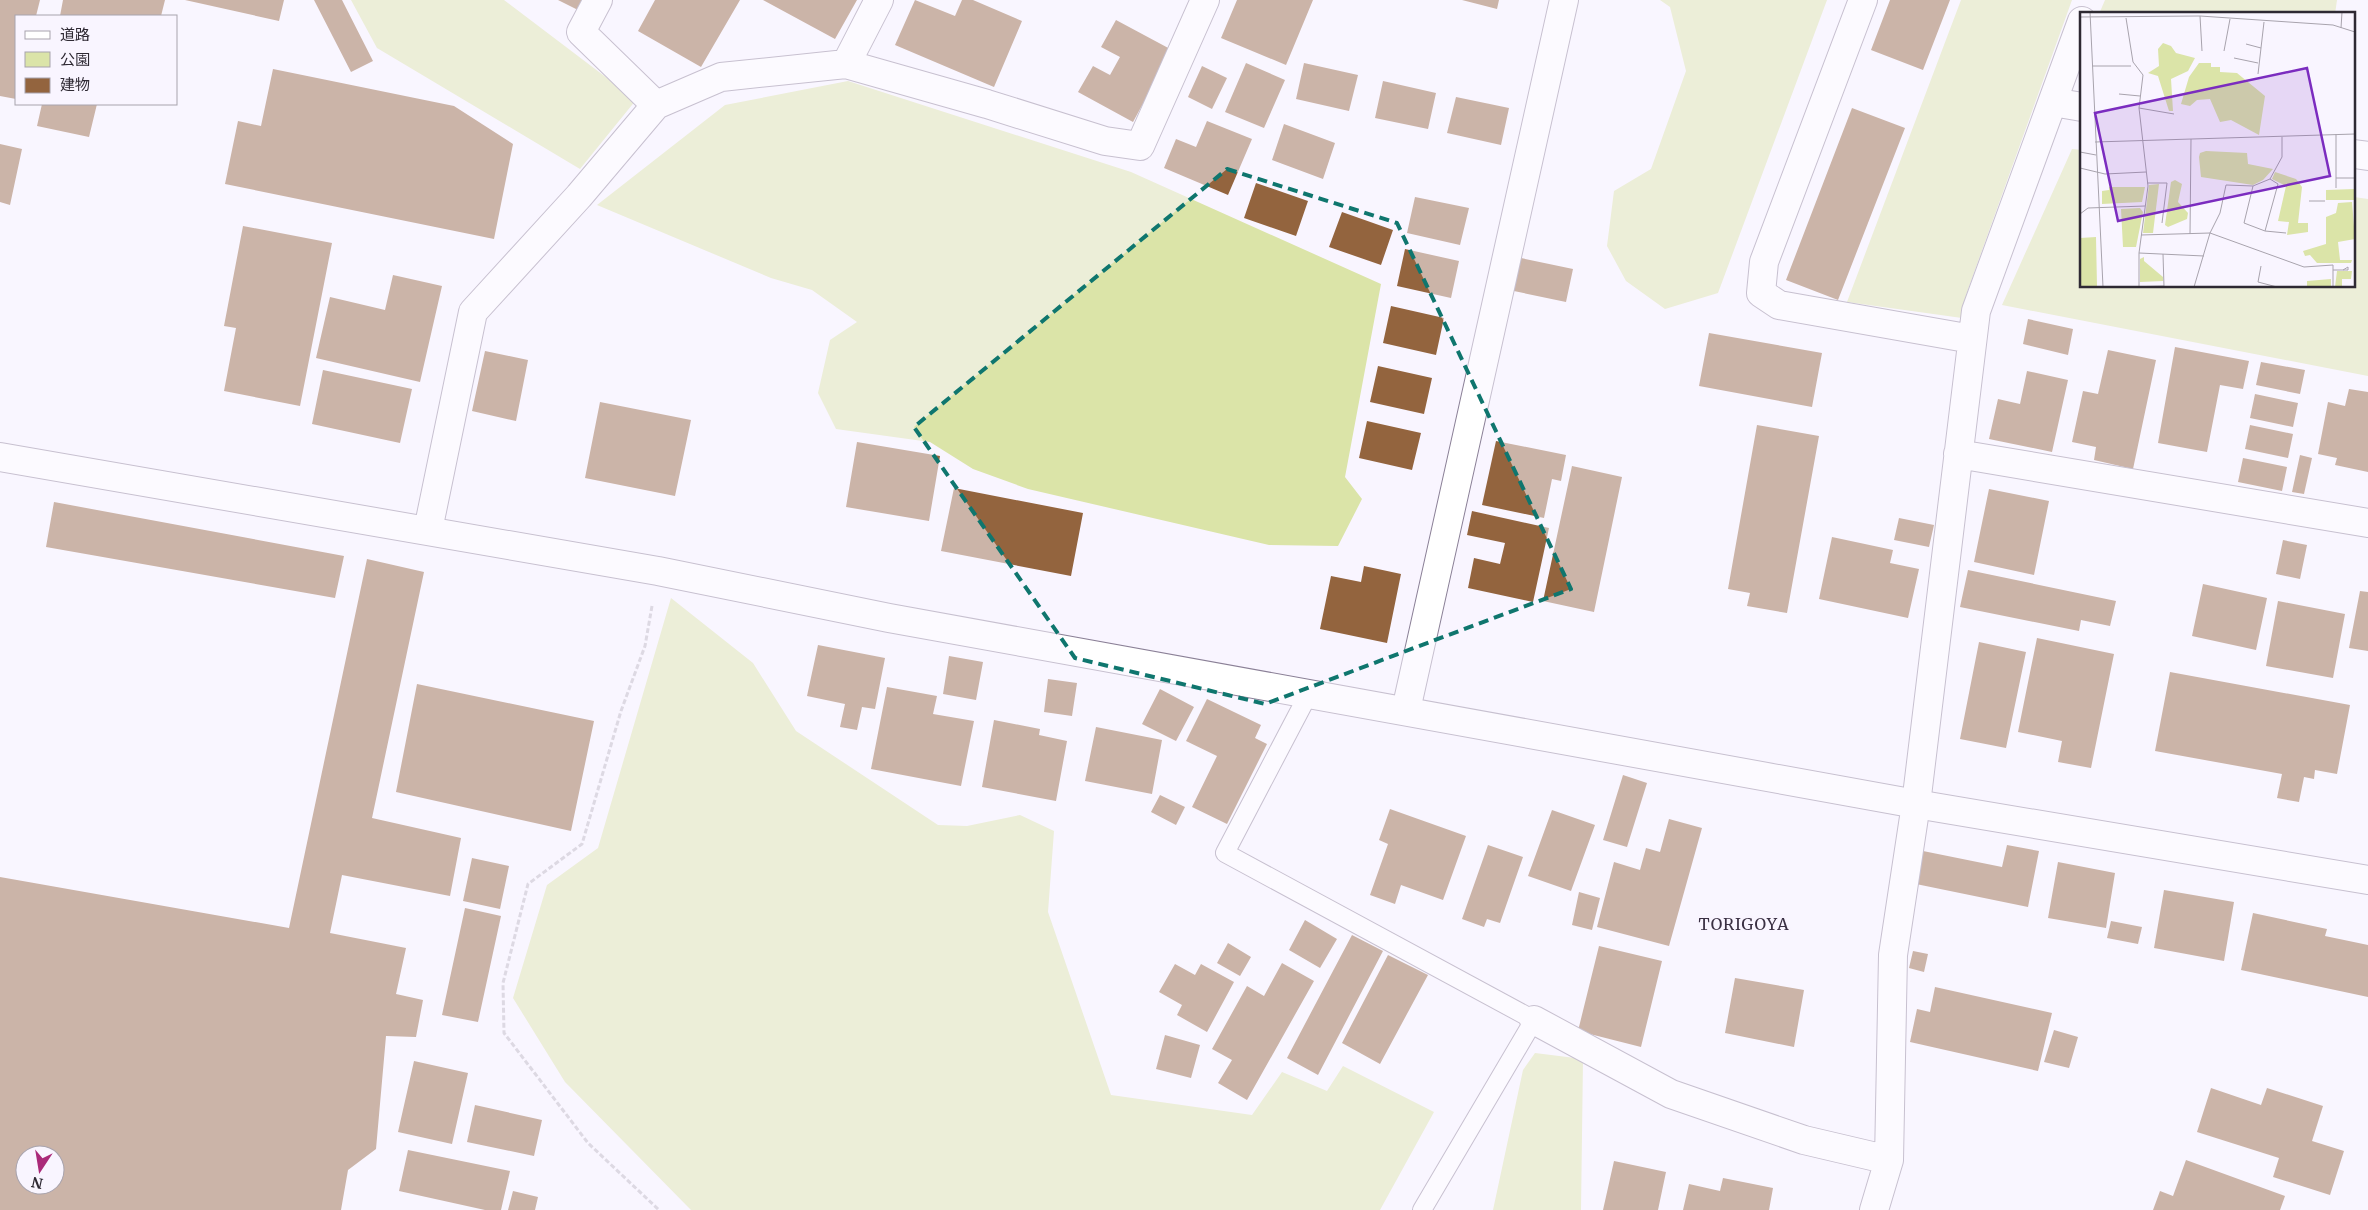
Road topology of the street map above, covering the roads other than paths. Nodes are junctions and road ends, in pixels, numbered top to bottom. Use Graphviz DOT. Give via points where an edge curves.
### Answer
graph roads {
  1 [pos="598,0"];
  2 [pos="879,0"];
  3 [pos="1205,0"];
  4 [pos="1564,0"];
  5 [pos="1863,0"];
  6 [pos="2089,0"];
  7 [pos="2085,12"];
  8 [pos="2080,27"];
  9 [pos="846,64"];
  10 [pos="2053,102"];
  11 [pos="656,105"];
  12 [pos="2080,107"];
  13 [pos="1972,339"];
  14 [pos="1958,454"];
  15 [pos="0,457"];
  16 [pos="2368,523"];
  17 [pos="428,530"];
  18 [pos="1309,693"];
  19 [pos="1406,710"];
  20 [pos="1916,804"];
  21 [pos="2368,880"];
  22 [pos="1534,1020"];
  23 [pos="1889,1160"];
  24 [pos="1422,1210"];
  25 [pos="1874,1210"];
  1 -- 11 [label="street" via="581,32"];
  2 -- 9 [label="street"];
  3 -- 9 [label="street" via="1140,146 1105,141"];
  4 -- 19 [label="street"];
  5 -- 13 [label="street" via="1764,262 1761,293 1779,305"];
  6 -- 7 [label="street"];
  8 -- 10 [label="street"];
  9 -- 11 [label="street" via="721,77"];
  10 -- 12 [label="street"];
  10 -- 13 [label="street" via="1976,311"];
  11 -- 17 [label="street" via="579,196 473,312"];
  13 -- 14 [label="street"];
  14 -- 16 [label="street"];
  14 -- 20 [label="street"];
  15 -- 17 [label="street"];
  17 -- 18 [label="street"];
  18 -- 19 [label="street"];
  18 -- 22 [label="lane" via="1225,853"];
  19 -- 20 [label="street"];
  20 -- 21 [label="street"];
  20 -- 23 [label="street" via="1893,955"];
  22 -- 23 [label="street" via="1671,1094 1804,1140"];
  22 -- 24 [label="lane"];
  23 -- 25 [label="street"];
}
